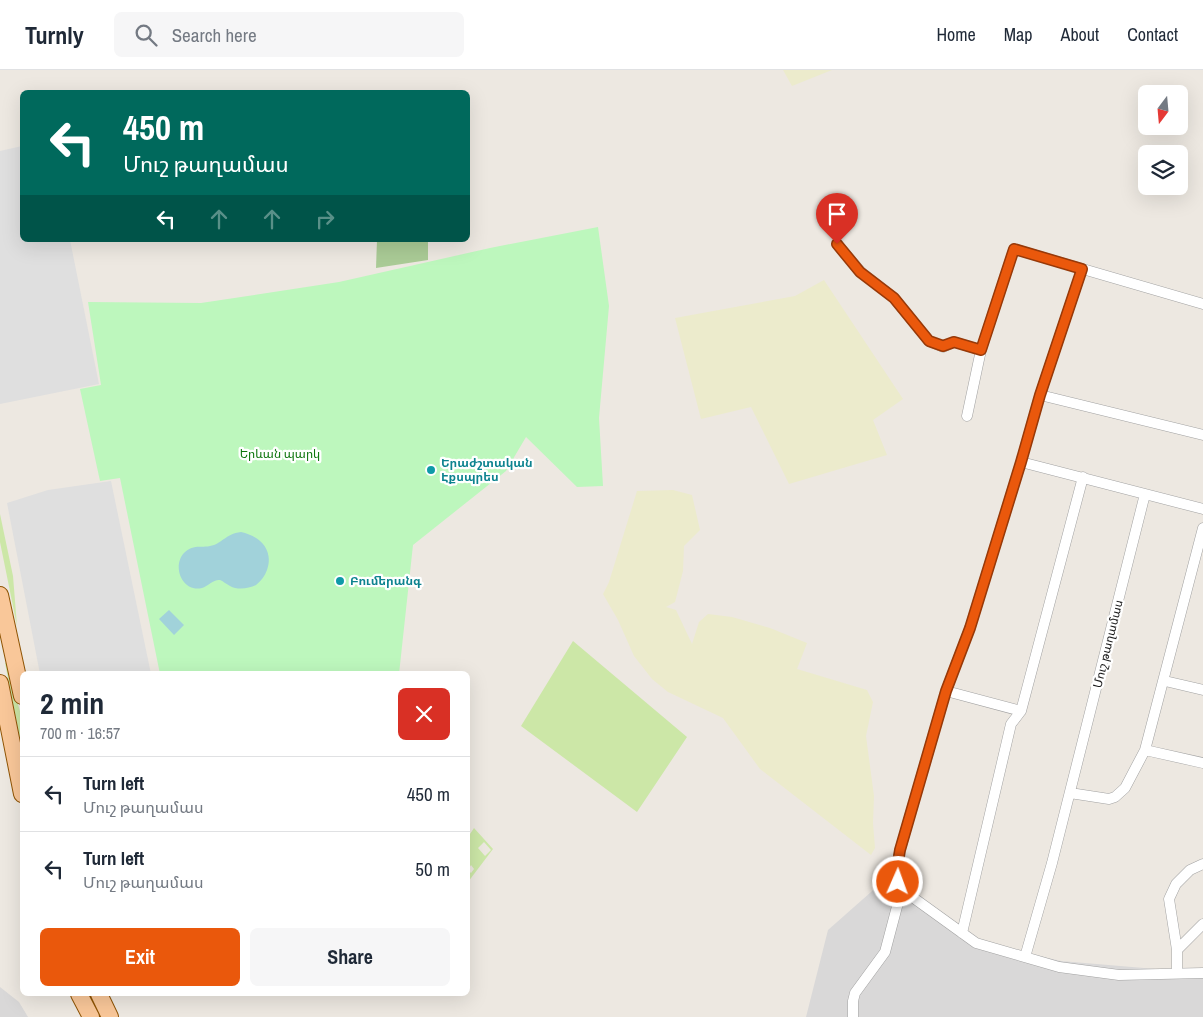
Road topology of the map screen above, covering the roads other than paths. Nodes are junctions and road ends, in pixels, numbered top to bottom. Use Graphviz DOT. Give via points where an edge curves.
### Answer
graph roads {
  1 [pos="837,244"];
  2 [pos="1082,269"];
  3 [pos="1203,304"];
  4 [pos="981,350"];
  5 [pos="1040,395"];
  6 [pos="967,416"];
  7 [pos="1203,435"];
  8 [pos="1021,462"];
  9 [pos="1083,477"];
  10 [pos="1145,494"];
  11 [pos="1203,509"];
  12 [pos="1203,528"];
  13 [pos="0,595"];
  14 [pos="5,646"];
  15 [pos="1164,680"];
  16 [pos="0,684"];
  17 [pos="20,684"];
  18 [pos="1203,690"];
  19 [pos="946,691"];
  20 [pos="1021,711"];
  21 [pos="0,724"];
  22 [pos="1146,750"];
  23 [pos="15,759"];
  24 [pos="1203,763"];
  25 [pos="20,784"];
  26 [pos="1070,793"];
  27 [pos="1203,864"];
  28 [pos="904,891"];
  29 [pos="1203,924"];
  30 [pos="962,933"];
  31 [pos="1177,950"];
  32 [pos="1025,957"];
  33 [pos="1176,973"];
  34 [pos="1203,973"];
  35 [pos="80,996"];
  36 [pos="100,996"];
  37 [pos="91,1017"];
  38 [pos="110,1017"];
  39 [pos="853,1017"];
  1 -- 4 [label="street" via="860,272 894,298 929,341 943,346 954,342"];
  2 -- 3 [label="street"];
  2 -- 4 [label="street" via="1014,249"];
  2 -- 5 [label="street"];
  4 -- 6 [label="street"];
  5 -- 7 [label="street"];
  5 -- 8 [label="street"];
  8 -- 9 [label="street"];
  8 -- 19 [label="street" via="970,628"];
  9 -- 10 [label="street"];
  9 -- 20 [label="street"];
  10 -- 11 [label="street"];
  10 -- 26 [label="street, Մուշ թաղամաս"];
  12 -- 15 [label="street"];
  13 -- 14 [label="main road"];
  14 -- 17 [label="main road"];
  15 -- 18 [label="street"];
  15 -- 22 [label="street"];
  16 -- 23 [label="main road"];
  19 -- 20 [label="street"];
  19 -- 28 [label="street" via="900,850 898,882"];
  20 -- 30 [label="street" via="1011,724"];
  21 -- 23 [label="main road"];
  22 -- 24 [label="street"];
  22 -- 26 [label="street" via="1126,788 1115,797 1109,800"];
  23 -- 25 [label="main road"];
  26 -- 32 [label="street, Մուշ թաղամաս"];
  27 -- 31 [label="street" via="1190,870 1176,884 1169,899"];
  28 -- 30 [label="street"];
  28 -- 39 [label="street" via="899,898 885,952 855,993"];
  29 -- 31 [label="street"];
  30 -- 32 [label="street" via="976,943"];
  31 -- 33 [label="street"];
  32 -- 33 [label="street" via="1059,967 1119,975"];
  33 -- 34 [label="street"];
  35 -- 37 [label="main road"];
  36 -- 38 [label="main road"];
}
